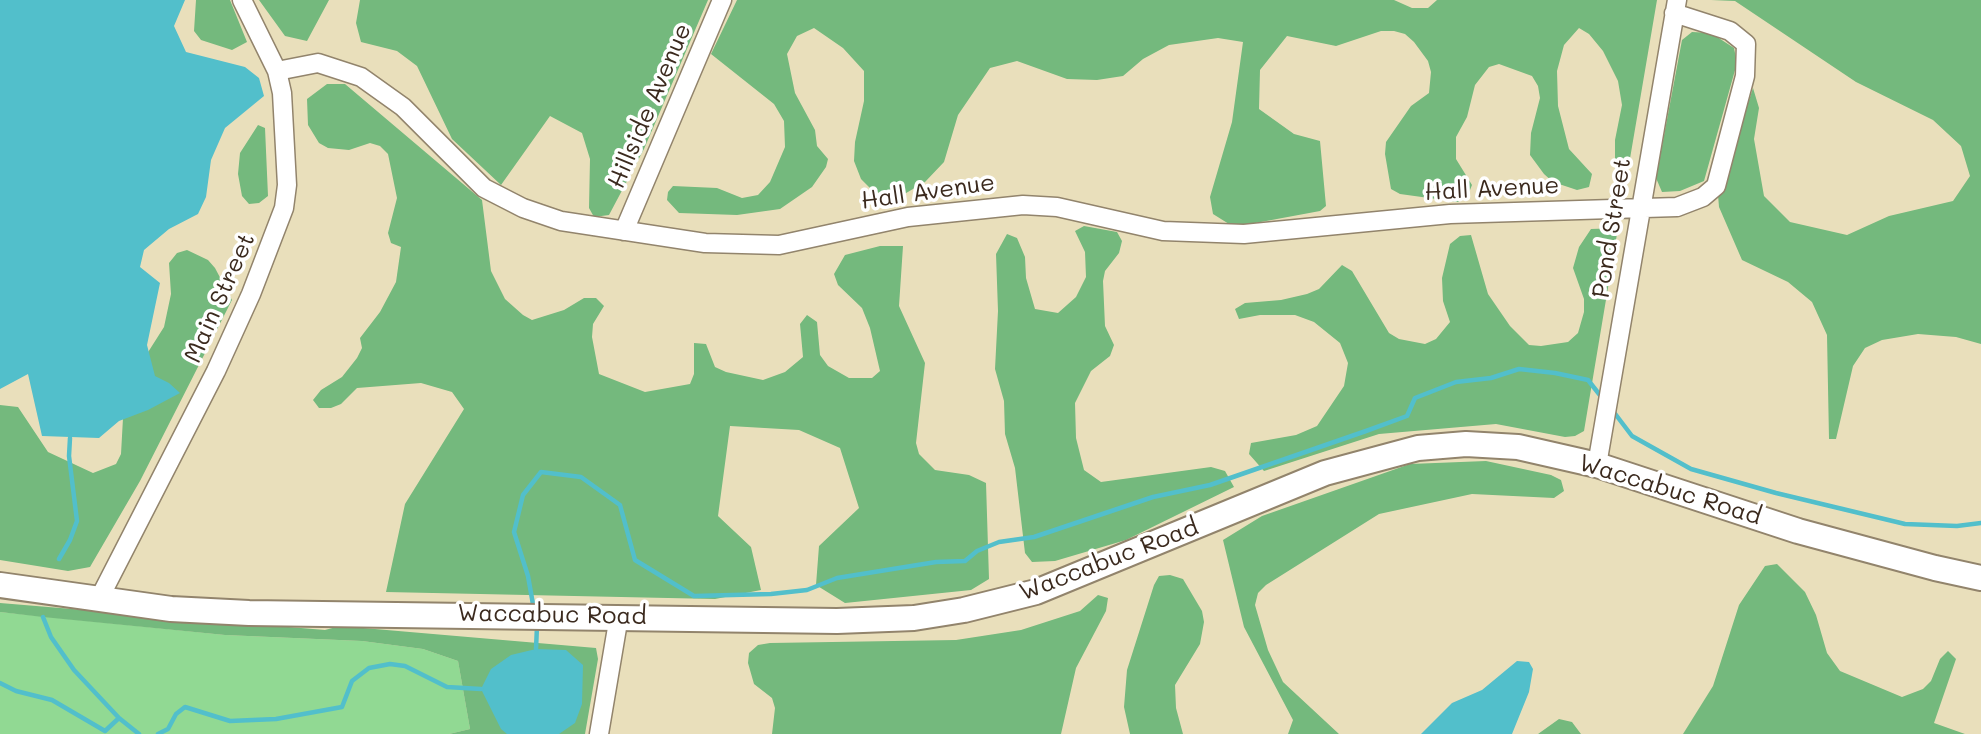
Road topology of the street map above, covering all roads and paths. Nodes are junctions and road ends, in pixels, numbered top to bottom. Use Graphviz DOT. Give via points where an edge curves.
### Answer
graph roads {
  1 [pos="242,0"];
  2 [pos="722,0"];
  3 [pos="1676,6"];
  4 [pos="277,71"];
  5 [pos="1639,208"];
  6 [pos="624,231"];
  7 [pos="1597,464"];
  8 [pos="1981,578"];
  9 [pos="0,585"];
  10 [pos="99,599"];
  11 [pos="620,617"];
  12 [pos="599,734"];
  1 -- 4 [label="street, Main Street"];
  2 -- 6 [label="street, Hillside Avenue"];
  3 -- 5 [label="street, Pond Street"];
  3 -- 5 [label="street, Hall Avenue" via="1730,31 1746,44 1745,76 1716,186 1703,197 1677,207"];
  4 -- 6 [label="street, Hall Avenue" via="318,63 361,77 403,107 484,188 561,221"];
  4 -- 10 [label="street, Main Street" via="286,147 284,208 215,371"];
  5 -- 6 [label="street, Hall Avenue" via="1450,214 1244,234 1163,232 1057,207 1023,205 908,216 779,245 705,243"];
  5 -- 7 [label="street, Pond Street"];
  7 -- 8 [label="main road, Waccabuc Road" via="1798,531"];
  7 -- 11 [label="main road, Waccabuc Road" via="1518,447 1466,444 1418,448 1325,473 1059,584 964,610 914,618"];
  9 -- 10 [label="main road, Waccabuc Road"];
  10 -- 11 [label="main road, Waccabuc Road" via="249,613"];
  11 -- 12 [label="street"];
}
